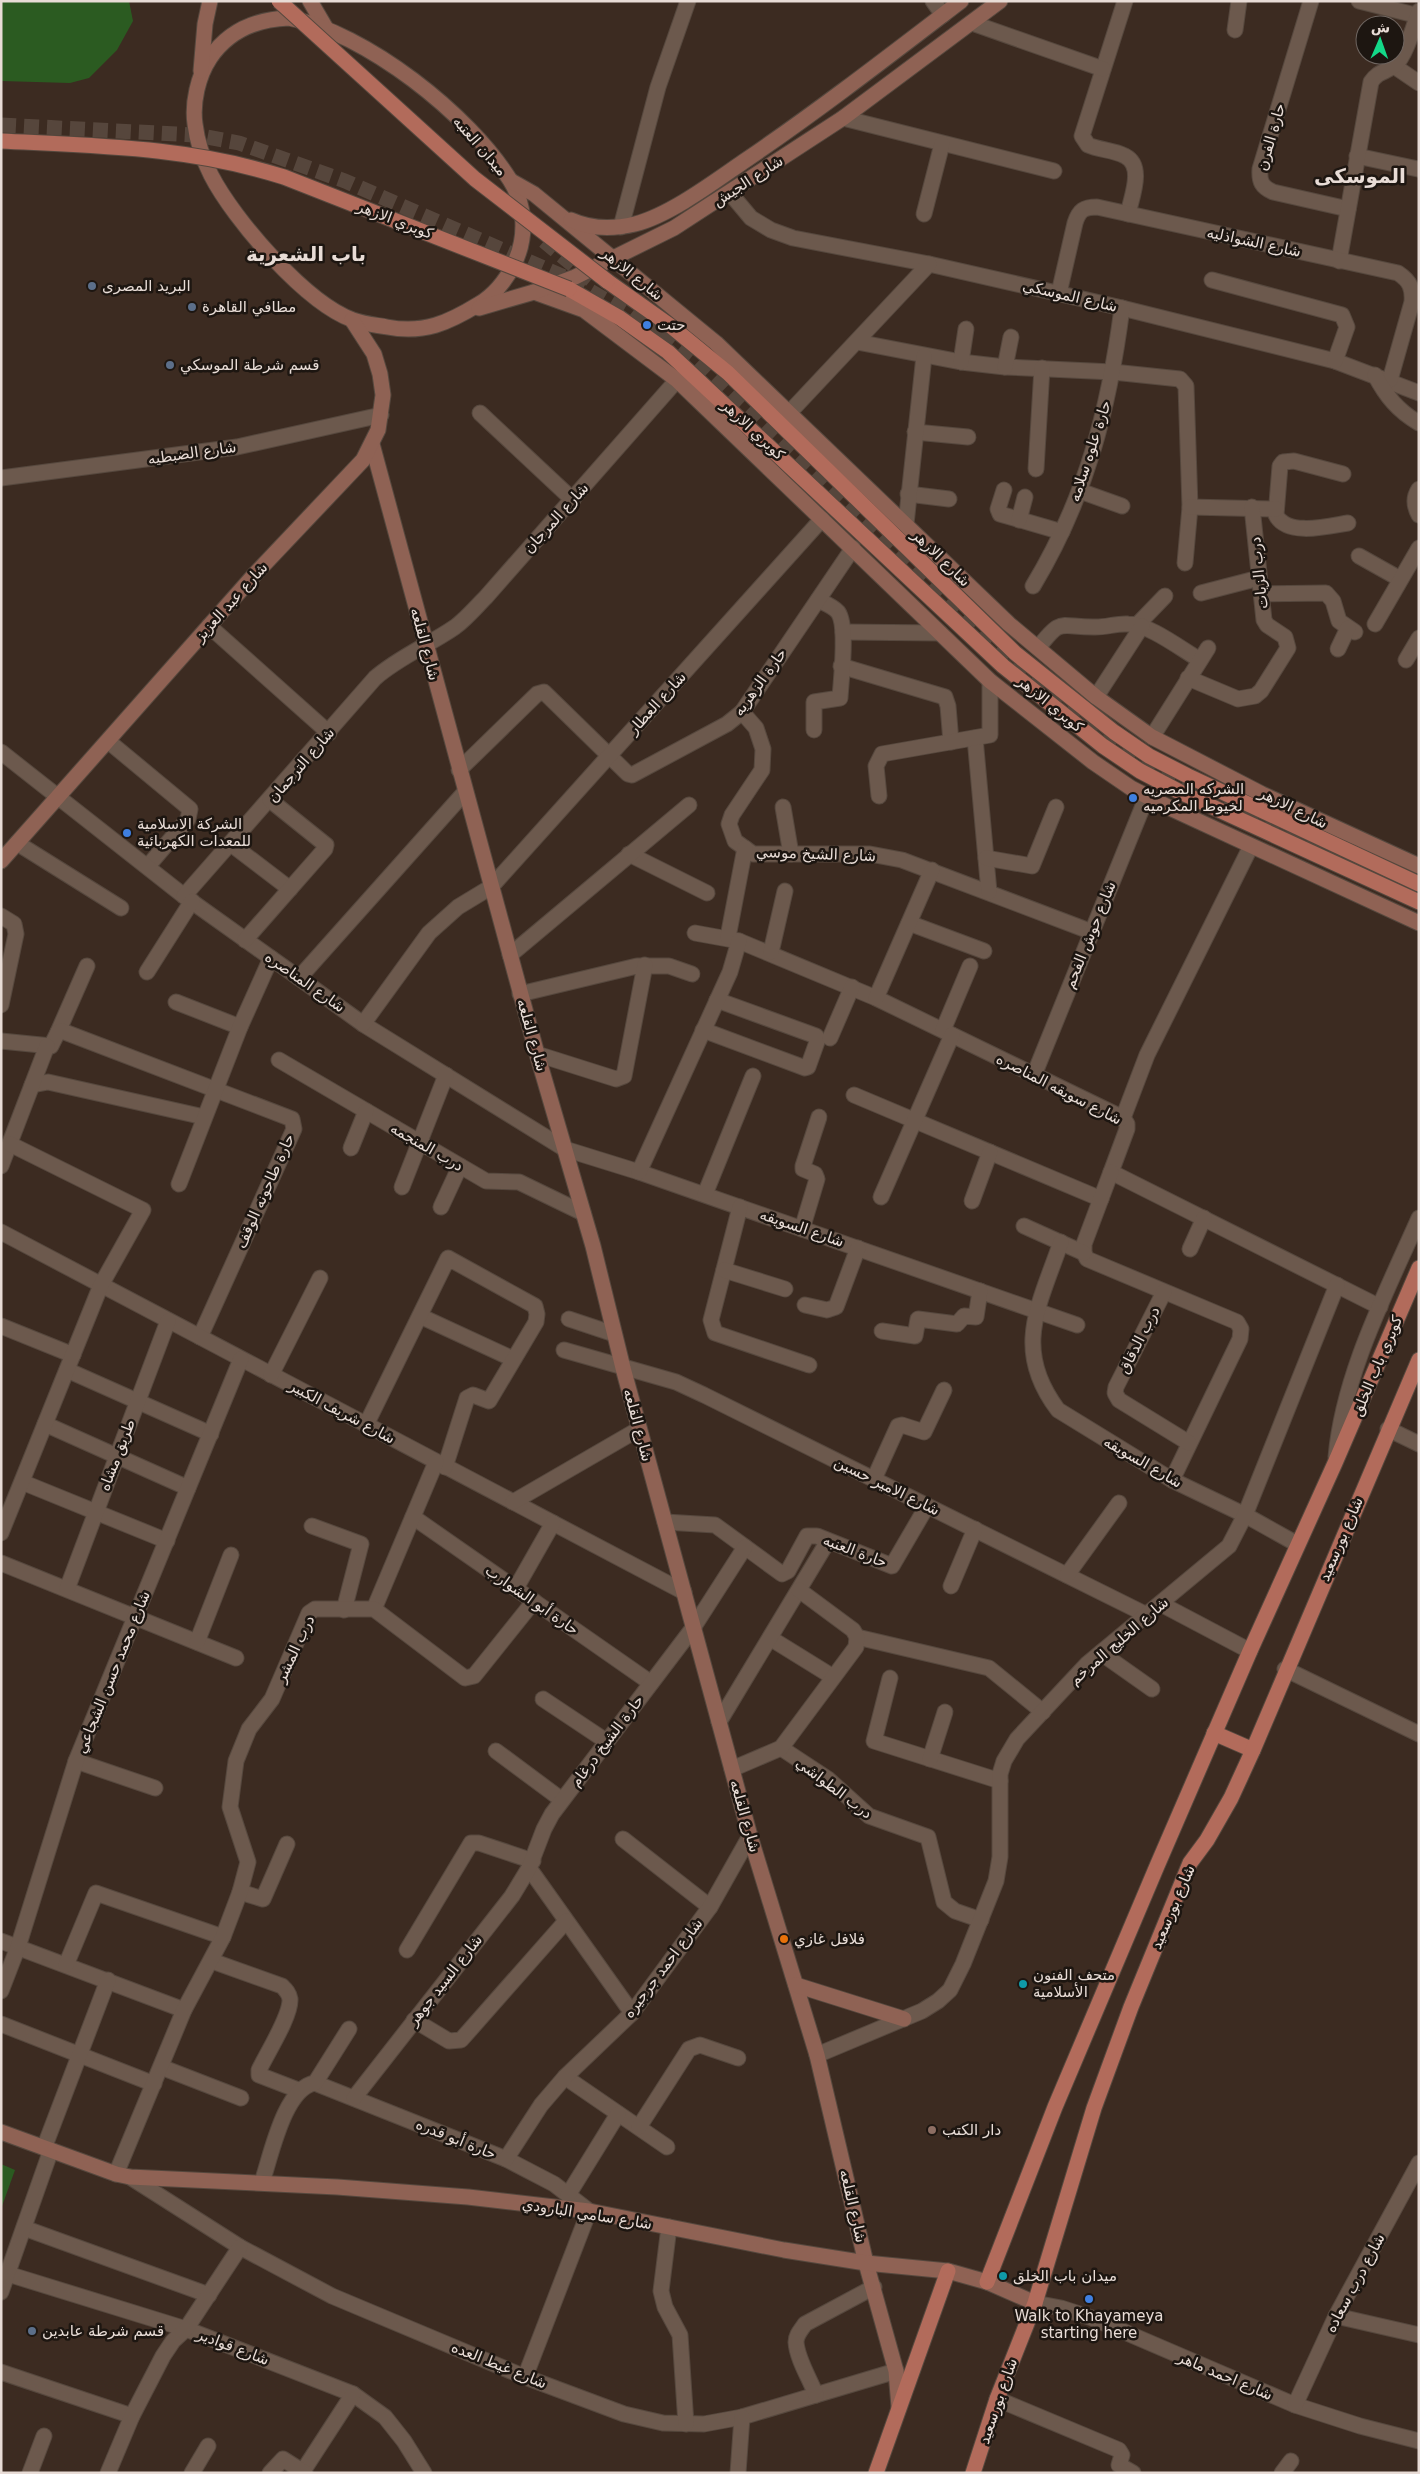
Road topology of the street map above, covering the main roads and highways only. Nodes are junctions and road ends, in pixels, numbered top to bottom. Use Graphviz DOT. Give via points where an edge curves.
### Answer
graph roads {
  1 [pos="210,1"];
  2 [pos="279,1"];
  3 [pos="310,1"];
  4 [pos="961,1"];
  5 [pos="1000,1"];
  6 [pos="327,30"];
  7 [pos="201,76"];
  8 [pos="1,141"];
  9 [pos="511,181"];
  10 [pos="561,216"];
  11 [pos="615,259"];
  12 [pos="534,292"];
  13 [pos="468,311"];
  14 [pos="352,320"];
  15 [pos="372,444"];
  16 [pos="1,861"];
  17 [pos="1419,866"];
  18 [pos="1419,884"];
  19 [pos="1419,902"];
  20 [pos="1419,923"];
  21 [pos="1419,1268"];
  22 [pos="1419,1360"];
  23 [pos="1335,1463"];
  24 [pos="1214,1733"];
  25 [pos="1252,1750"];
  26 [pos="796,1986"];
  27 [pos="904,2019"];
  28 [pos="1,2132"];
  29 [pos="866,2263"];
  30 [pos="948,2271"];
  31 [pos="987,2282"];
  32 [pos="1035,2302"];
  33 [pos="899,2407"];
  34 [pos="876,2473"];
  35 [pos="973,2473"];
  1 -- 7 [label="main road"];
  2 -- 18 [label="main road, كوبري الازهر, bridge" via="475,179 573,256 672,326 728,373 1015,654 1114,732 1149,756 1188,776"];
  3 -- 6 [label="main road"];
  4 -- 10 [label="main road, شارع الجيش" via="840,94 710,184 651,218 621,227 590,226"];
  5 -- 11 [label="main road, شارع الجيش" via="843,118 674,228"];
  6 -- 7 [label="main road, ميدان العتبه" via="289,18 255,23 225,40"];
  6 -- 9 [label="main road, ميدان العتبه" via="386,61 424,89 462,123"];
  7 -- 14 [label="main road, ميدان العتبه" via="195,122 203,157 221,191 279,265 319,299"];
  8 -- 19 [label="main road, كوبري الازهر, bridge" via="159,150 254,167 569,289 645,334 683,365 1003,666 1103,746 1180,792"];
  9 -- 10 [label="main road, شارع الازهر" via="534,194"];
  9 -- 13 [label="main road, ميدان العتبه" via="523,218 523,238 518,256 498,288"];
  10 -- 11 [label="main road, شارع الازهر"];
  11 -- 12 [label="main road, شارع الجيش"];
  11 -- 17 [label="main road, شارع الازهر" via="716,343 1009,624 1096,697 1152,737 1262,794"];
  12 -- 13 [label="main road, شارع الجيش"];
  12 -- 20 [label="main road" via="584,310 677,380 990,681 1093,762 1147,796"];
  13 -- 14 [label="main road, ميدان العتبه" via="446,323 416,329"];
  14 -- 15 [label="main road, شارع عبد العزيز" via="365,336 376,361 382,395 381,415"];
  15 -- 16 [label="main road, شارع عبد العزيز" via="352,474 256,573"];
  15 -- 26 [label="main road, شارع القلعه" via="750,1836"];
  21 -- 23 [label="main road, كوبري باب الخلق"];
  22 -- 25 [label="main road, شارع بورسعيد"];
  23 -- 24 [label="main road, شارع بورسعيد"];
  24 -- 25 [label="main road"];
  24 -- 31 [label="main road, شارع بورسعيد" via="1055,2107"];
  25 -- 32 [label="main road, شارع بورسعيد" via="1231,1798 1190,1863 1131,2007 1094,2108"];
  26 -- 27 [label="main road"];
  26 -- 29 [label="main road, شارع القلعه" via="817,2055"];
  28 -- 29 [label="main road, شارع سامي البارودي" via="123,2175 468,2197 589,2211"];
  29 -- 30 [label="main road, شارع سامي البارودي"];
  29 -- 33 [label="main road, شارع القلعه" via="896,2371"];
  30 -- 31 [label="main road, شارع سامي البارودي"];
  30 -- 33 [label="main road"];
  31 -- 32 [label="main road, شارع سامي البارودي"];
  32 -- 35 [label="main road, شارع بورسعيد" via="997,2399"];
  33 -- 34 [label="main road"];
}
